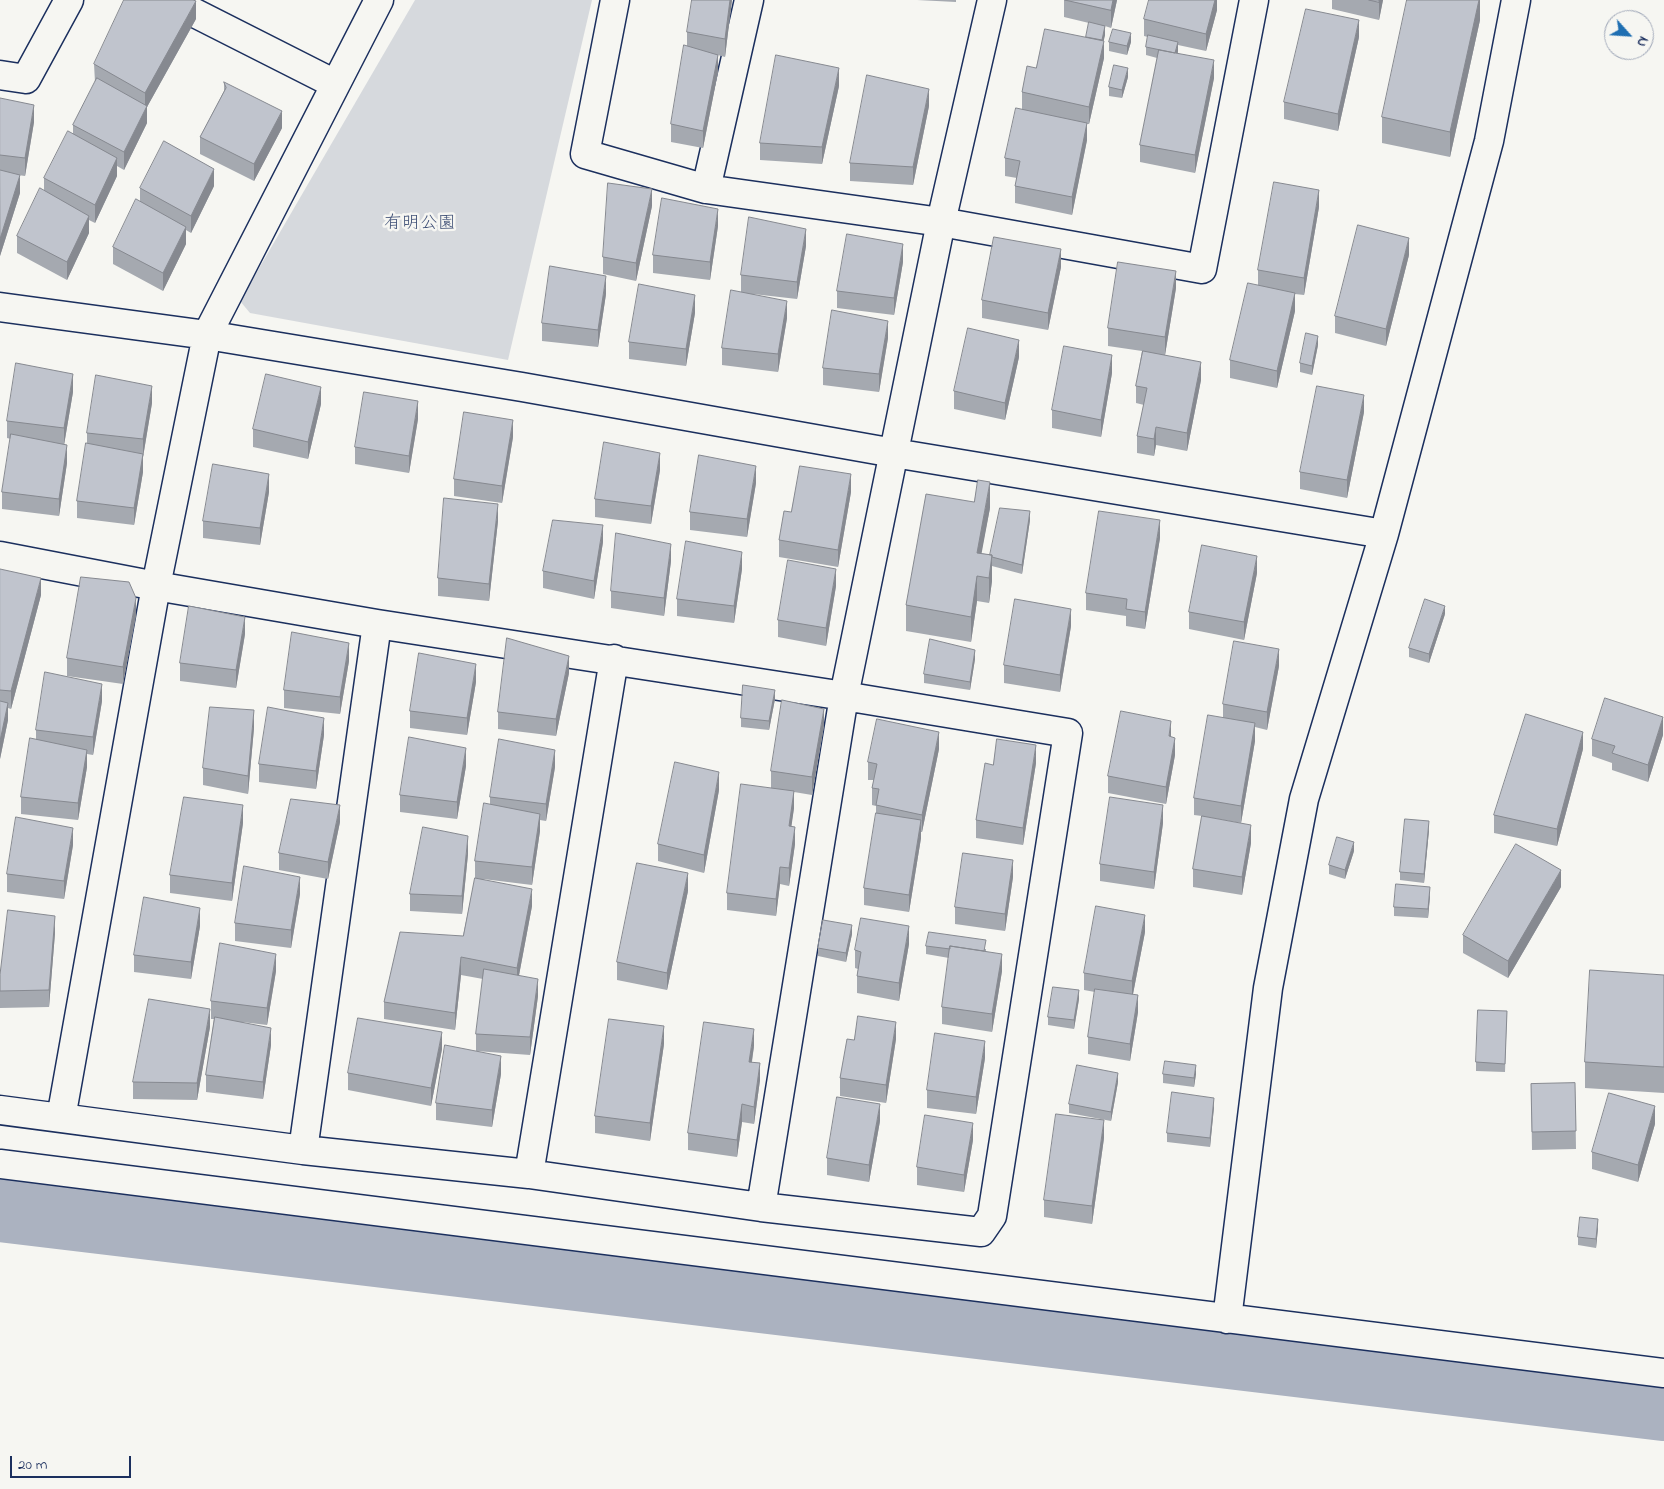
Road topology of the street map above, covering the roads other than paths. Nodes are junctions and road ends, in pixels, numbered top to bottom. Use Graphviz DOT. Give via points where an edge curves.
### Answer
graph roads {
  1 [pos="70,0"];
  2 [pos="169,0"];
  3 [pos="379,0"];
  4 [pos="616,0"];
  5 [pos="749,0"];
  6 [pos="992,0"];
  7 [pos="1254,0"];
  8 [pos="1516,0"];
  9 [pos="0,75"];
  10 [pos="335,84"];
  11 [pos="706,189"];
  12 [pos="940,222"];
  13 [pos="0,306"];
  14 [pos="207,335"];
  15 [pos="894,453"];
  16 [pos="1384,534"];
  17 [pos="0,556"];
  18 [pos="156,586"];
  19 [pos="377,624"];
  20 [pos="614,659"];
  21 [pos="844,696"];
  22 [pos="0,1110"];
  23 [pos="61,1118"];
  24 [pos="303,1150"];
  25 [pos="0,1164"];
  26 [pos="529,1174"];
  27 [pos="761,1207"];
  28 [pos="1227,1319"];
  29 [pos="1664,1373"];
  1 -- 9 [label="street" via="26,79"];
  2 -- 10 [label="street"];
  3 -- 10 [label="street"];
  4 -- 11 [label="street" via="585,154"];
  5 -- 11 [label="street"];
  6 -- 12 [label="street"];
  7 -- 12 [label="street" via="1202,269"];
  8 -- 16 [label="street" via="1489,141"];
  10 -- 14 [label="street"];
  11 -- 12 [label="street"];
  12 -- 15 [label="street"];
  13 -- 14 [label="street"];
  14 -- 15 [label="street"];
  14 -- 18 [label="street"];
  15 -- 16 [label="street"];
  15 -- 21 [label="street"];
  16 -- 28 [label="street" via="1304,799 1268,988"];
  17 -- 18 [label="street"];
  18 -- 19 [label="street"];
  18 -- 23 [label="street"];
  19 -- 20 [label="street"];
  19 -- 24 [label="street"];
  20 -- 21 [label="street"];
  20 -- 26 [label="street"];
  21 -- 27 [label="street"];
  21 -- 27 [label="street" via="1068,733 992,1216 981,1232"];
  22 -- 23 [label="street"];
  23 -- 24 [label="street"];
  24 -- 26 [label="street"];
  25 -- 28 [label="street"];
  26 -- 27 [label="street"];
  28 -- 29 [label="street"];
}
